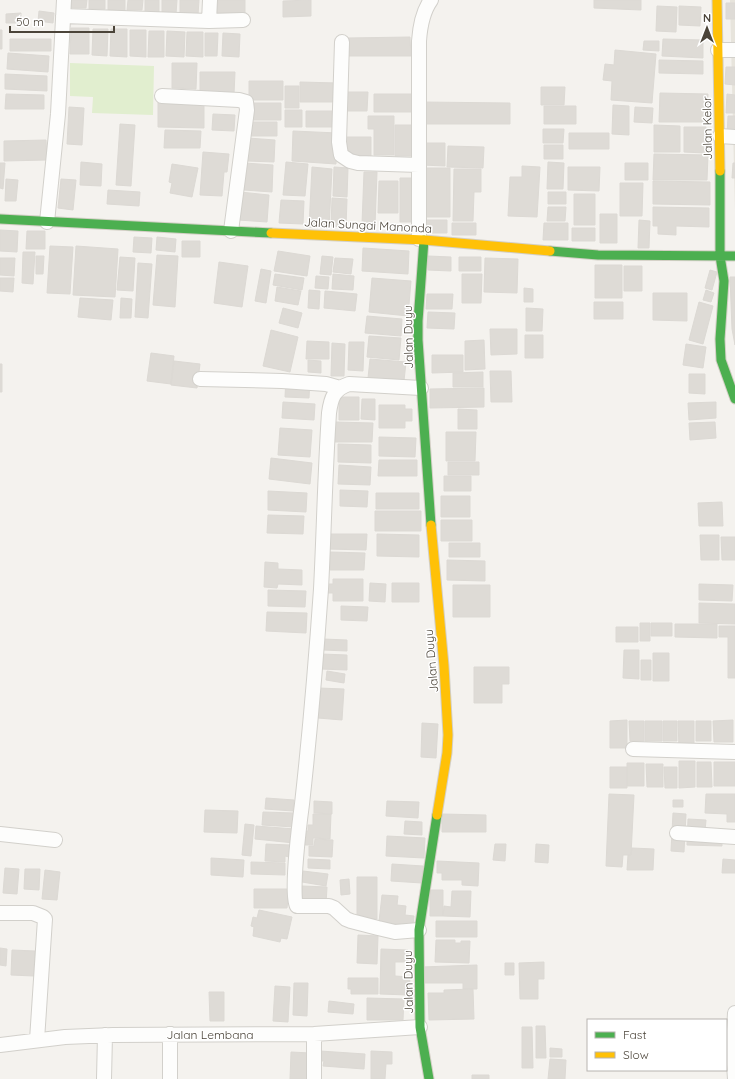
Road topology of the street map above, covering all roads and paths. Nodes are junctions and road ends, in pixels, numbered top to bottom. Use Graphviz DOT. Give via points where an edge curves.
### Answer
graph roads {
  1 [pos="64,0"];
  2 [pos="210,0"];
  3 [pos="717,0"];
  4 [pos="427,2"];
  5 [pos="63,16"];
  6 [pos="243,20"];
  7 [pos="209,21"];
  8 [pos="342,42"];
  9 [pos="718,50"];
  10 [pos="735,50"];
  11 [pos="162,96"];
  12 [pos="720,136"];
  13 [pos="735,137"];
  14 [pos="419,165"];
  15 [pos="0,219"];
  16 [pos="47,222"];
  17 [pos="231,231"];
  18 [pos="421,240"];
  19 [pos="720,256"];
  20 [pos="735,256"];
  21 [pos="200,379"];
  22 [pos="340,388"];
  23 [pos="421,388"];
  24 [pos="735,399"];
  25 [pos="632,749"];
  26 [pos="735,752"];
  27 [pos="677,833"];
  28 [pos="0,834"];
  29 [pos="735,836"];
  30 [pos="55,840"];
  31 [pos="0,913"];
  32 [pos="419,930"];
  33 [pos="735,1013"];
  34 [pos="420,1027"];
  35 [pos="170,1034"];
  36 [pos="314,1034"];
  37 [pos="105,1035"];
  38 [pos="37,1040"];
  39 [pos="0,1045"];
  40 [pos="735,1073"];
  41 [pos="104,1079"];
  42 [pos="170,1079"];
  43 [pos="314,1079"];
  44 [pos="429,1079"];
  1 -- 5 [label="street"];
  2 -- 7 [label="street"];
  3 -- 9 [label="street, Jalan Kelor"];
  4 -- 14 [label="street" via="419,37"];
  5 -- 7 [label="street"];
  5 -- 16 [label="street" via="58,114"];
  6 -- 7 [label="street"];
  8 -- 14 [label="street" via="339,142 342,155 354,162"];
  9 -- 10 [label="street"];
  9 -- 12 [label="street, Jalan Kelor"];
  11 -- 17 [label="street" via="246,102"];
  12 -- 13 [label="street"];
  12 -- 19 [label="street, Jalan Kelor"];
  14 -- 18 [label="street"];
  15 -- 16 [label="street, Jalan Sungai Manonda"];
  16 -- 17 [label="street, Jalan Sungai Manonda"];
  17 -- 18 [label="street, Jalan Sungai Manonda"];
  18 -- 19 [label="street, Jalan Sungai Manonda" via="598,255"];
  18 -- 23 [label="street, Jalan Duyu" via="418,321"];
  19 -- 20 [label="street, Jalan Sungai Manonda"];
  19 -- 24 [label="street, Jalan Kelor" via="724,281 721,360"];
  21 -- 22 [label="street" via="326,384"];
  22 -- 23 [label="street" via="349,384"];
  22 -- 32 [label="street" via="332,396 329,413 321,591 294,888 295,903 297,906 329,906 351,921 395,932"];
  23 -- 32 [label="street, Jalan Duyu" via="448,743"];
  25 -- 26 [label="street"];
  27 -- 29 [label="street"];
  28 -- 30 [label="street"];
  31 -- 38 [label="street" via="33,914 45,920"];
  32 -- 34 [label="street, Jalan Duyu"];
  33 -- 40 [label="street"];
  34 -- 36 [label="street, Jalan Lembana"];
  34 -- 44 [label="street, Jalan Duyu"];
  35 -- 36 [label="street, Jalan Lembana"];
  35 -- 37 [label="street, Jalan Lembana"];
  35 -- 42 [label="street"];
  36 -- 43 [label="street"];
  37 -- 38 [label="street, Jalan Lembana"];
  37 -- 41 [label="street"];
  38 -- 39 [label="street, Jalan Lembana"];
}
